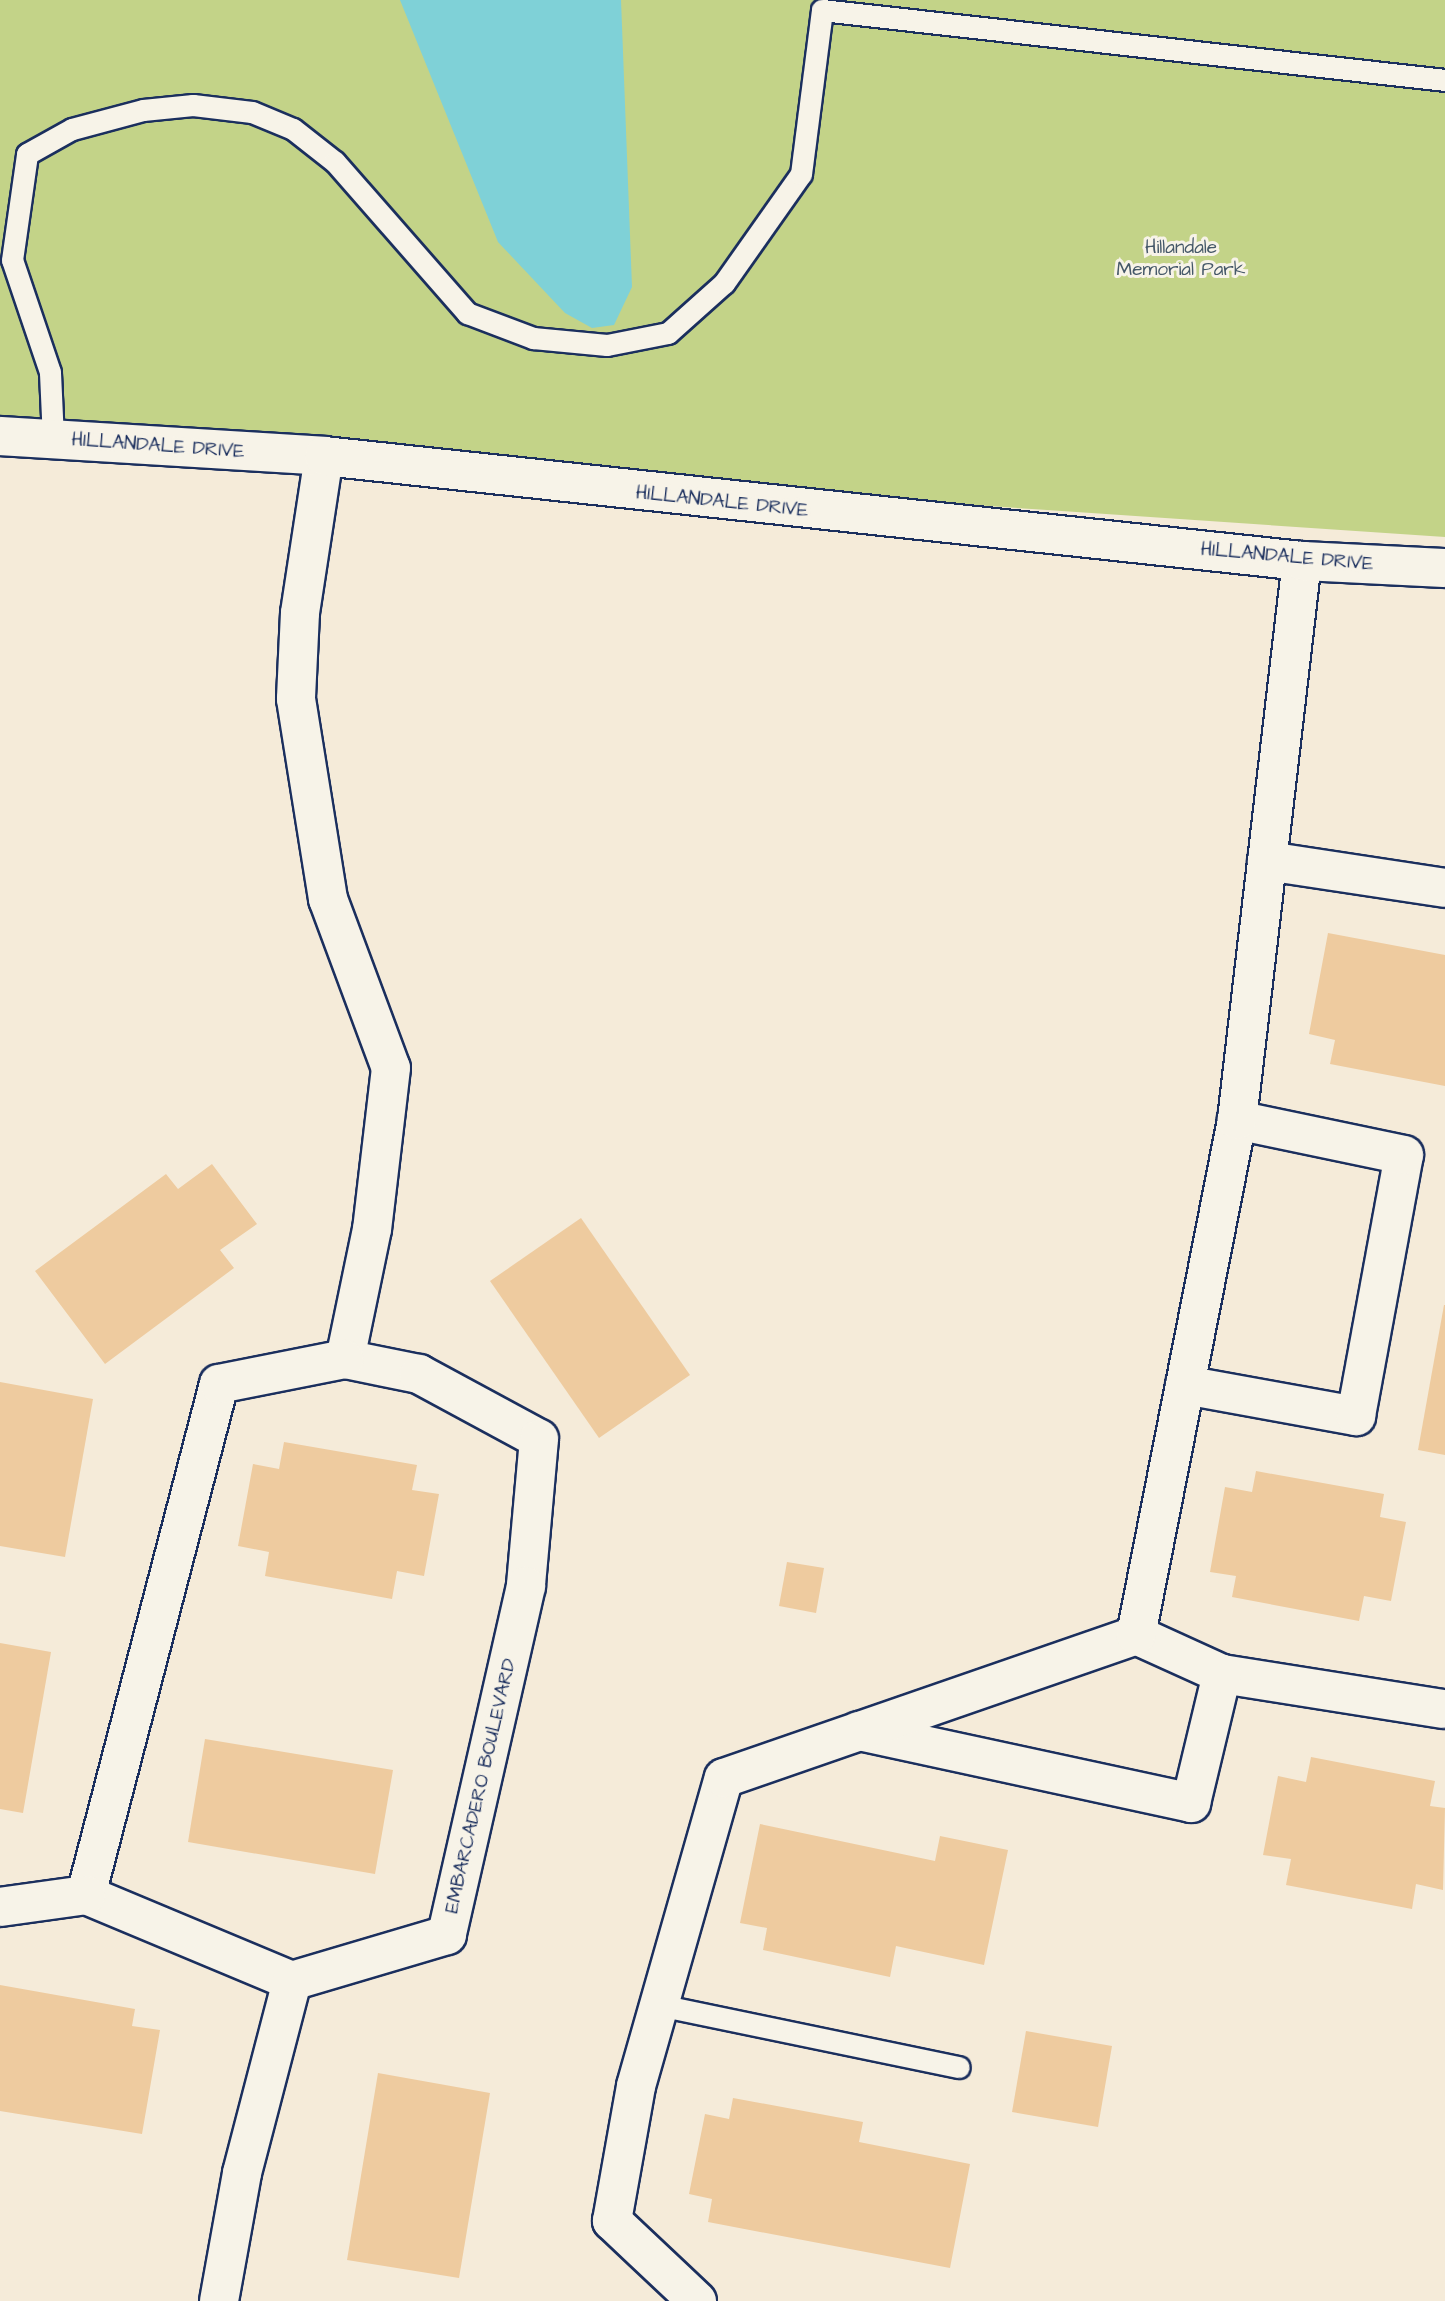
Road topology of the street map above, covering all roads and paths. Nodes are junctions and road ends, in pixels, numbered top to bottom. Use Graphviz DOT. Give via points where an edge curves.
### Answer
graph roads {
  1 [pos="822,5"];
  2 [pos="1445,80"];
  3 [pos="0,436"];
  4 [pos="53,439"];
  5 [pos="324,456"];
  6 [pos="1302,561"];
  7 [pos="1445,568"];
  8 [pos="1267,861"];
  9 [pos="1445,888"];
  10 [pos="1237,1120"];
  11 [pos="345,1359"];
  12 [pos="1185,1385"];
  13 [pos="1136,1635"];
  14 [pos="1222,1674"];
  15 [pos="1443,1709"];
  16 [pos="859,1731"];
  17 [pos="86,1895"];
  18 [pos="0,1907"];
  19 [pos="292,1981"];
  20 [pos="659,2005"];
  21 [pos="959,2067"];
  22 [pos="219,2301"];
  23 [pos="697,2301"];
  1 -- 2 [label="lane"];
  1 -- 4 [label="lane" via="801,174 724,283 668,333 607,345 533,338 467,313 335,162 293,129 253,112 193,105 156,108 72,129 27,155 12,260 50,372"];
  3 -- 4 [label="street, HILLANDALE DRIVE"];
  4 -- 5 [label="street, HILLANDALE DRIVE"];
  5 -- 6 [label="street, HILLANDALE DRIVE"];
  5 -- 11 [label="street" via="300,613 296,699 328,900 391,1068 372,1229"];
  6 -- 7 [label="street, HILLANDALE DRIVE"];
  6 -- 8 [label="street"];
  8 -- 9 [label="street"];
  8 -- 10 [label="street"];
  10 -- 12 [label="street"];
  10 -- 12 [label="street" via="1404,1155 1356,1416"];
  11 -- 17 [label="street, EMBARCADERO BOULEVARD" via="219,1384"];
  11 -- 19 [label="street, EMBARCADERO BOULEVARD" via="419,1374 539,1439 526,1586 447,1935"];
  12 -- 13 [label="street"];
  13 -- 14 [label="street"];
  13 -- 16 [label="street"];
  14 -- 15 [label="street"];
  14 -- 16 [label="street" via="1191,1803"];
  16 -- 20 [label="street" via="724,1778"];
  17 -- 18 [label="street"];
  17 -- 19 [label="street"];
  19 -- 22 [label="street" via="242,2173"];
  20 -- 21 [label="lane"];
  20 -- 23 [label="street" via="636,2086 612,2221"];
}
